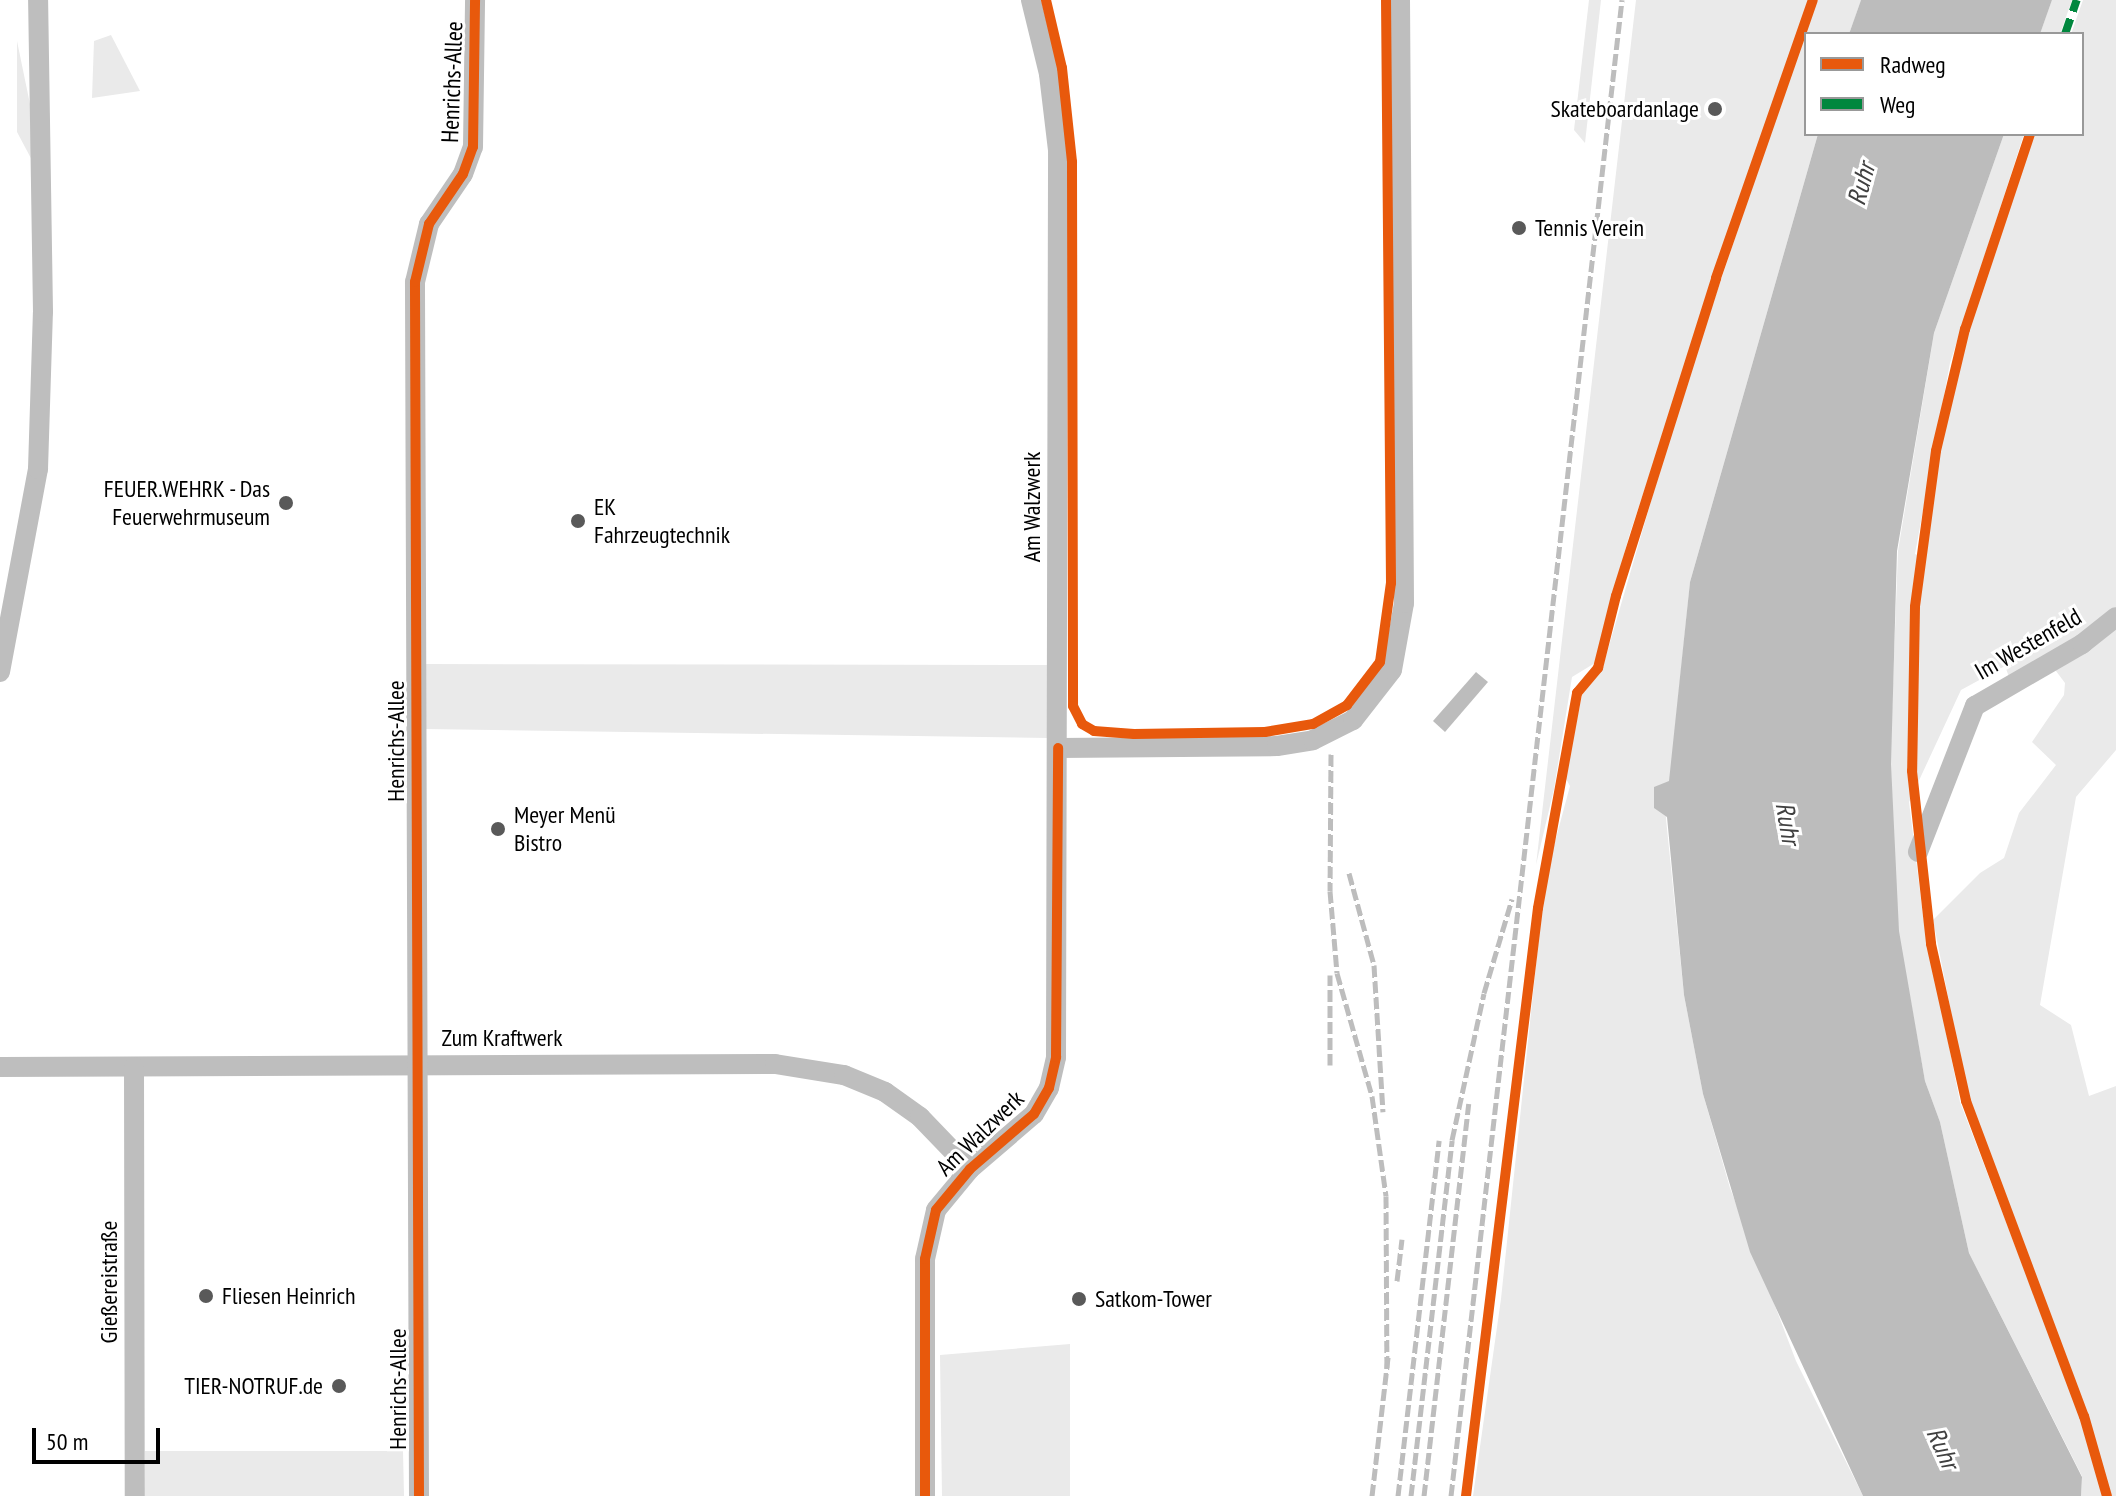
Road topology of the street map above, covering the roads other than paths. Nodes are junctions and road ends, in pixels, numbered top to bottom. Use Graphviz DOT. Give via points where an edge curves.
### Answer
graph roads {
  1 [pos="38,0"];
  2 [pos="475,0"];
  3 [pos="1031,0"];
  4 [pos="1400,0"];
  5 [pos="2116,617"];
  6 [pos="0,672"];
  7 [pos="1058,748"];
  8 [pos="1918,852"];
  9 [pos="416,1064"];
  10 [pos="0,1067"];
  11 [pos="134,1067"];
  12 [pos="970,1169"];
  13 [pos="135,1496"];
  14 [pos="419,1496"];
  15 [pos="925,1496"];
  1 -- 6 [label="street" via="40,442"];
  2 -- 9 [label="street, Henrichs-Allee" via="473,147 463,174 429,224 415,282"];
  3 -- 7 [label="street, Am Walzwerk" via="1049,74 1058,150"];
  4 -- 7 [label="street" via="1404,603 1392,670 1353,720 1313,740 1277,746"];
  5 -- 8 [label="street, Im Westenfeld" via="2082,644 1973,707"];
  7 -- 12 [label="street, Am Walzwerk" via="1053,1072 1034,1114"];
  9 -- 11 [label="street, Zum Kraftwerk"];
  9 -- 12 [label="street, Zum Kraftwerk" via="802,1067 844,1075 885,1092 920,1117"];
  9 -- 14 [label="street, Henrichs-Allee"];
  10 -- 11 [label="street, Zum Kraftwerk"];
  11 -- 13 [label="street, Gießereistraße"];
  12 -- 15 [label="street, Am Walzwerk" via="936,1210 925,1259"];
}
